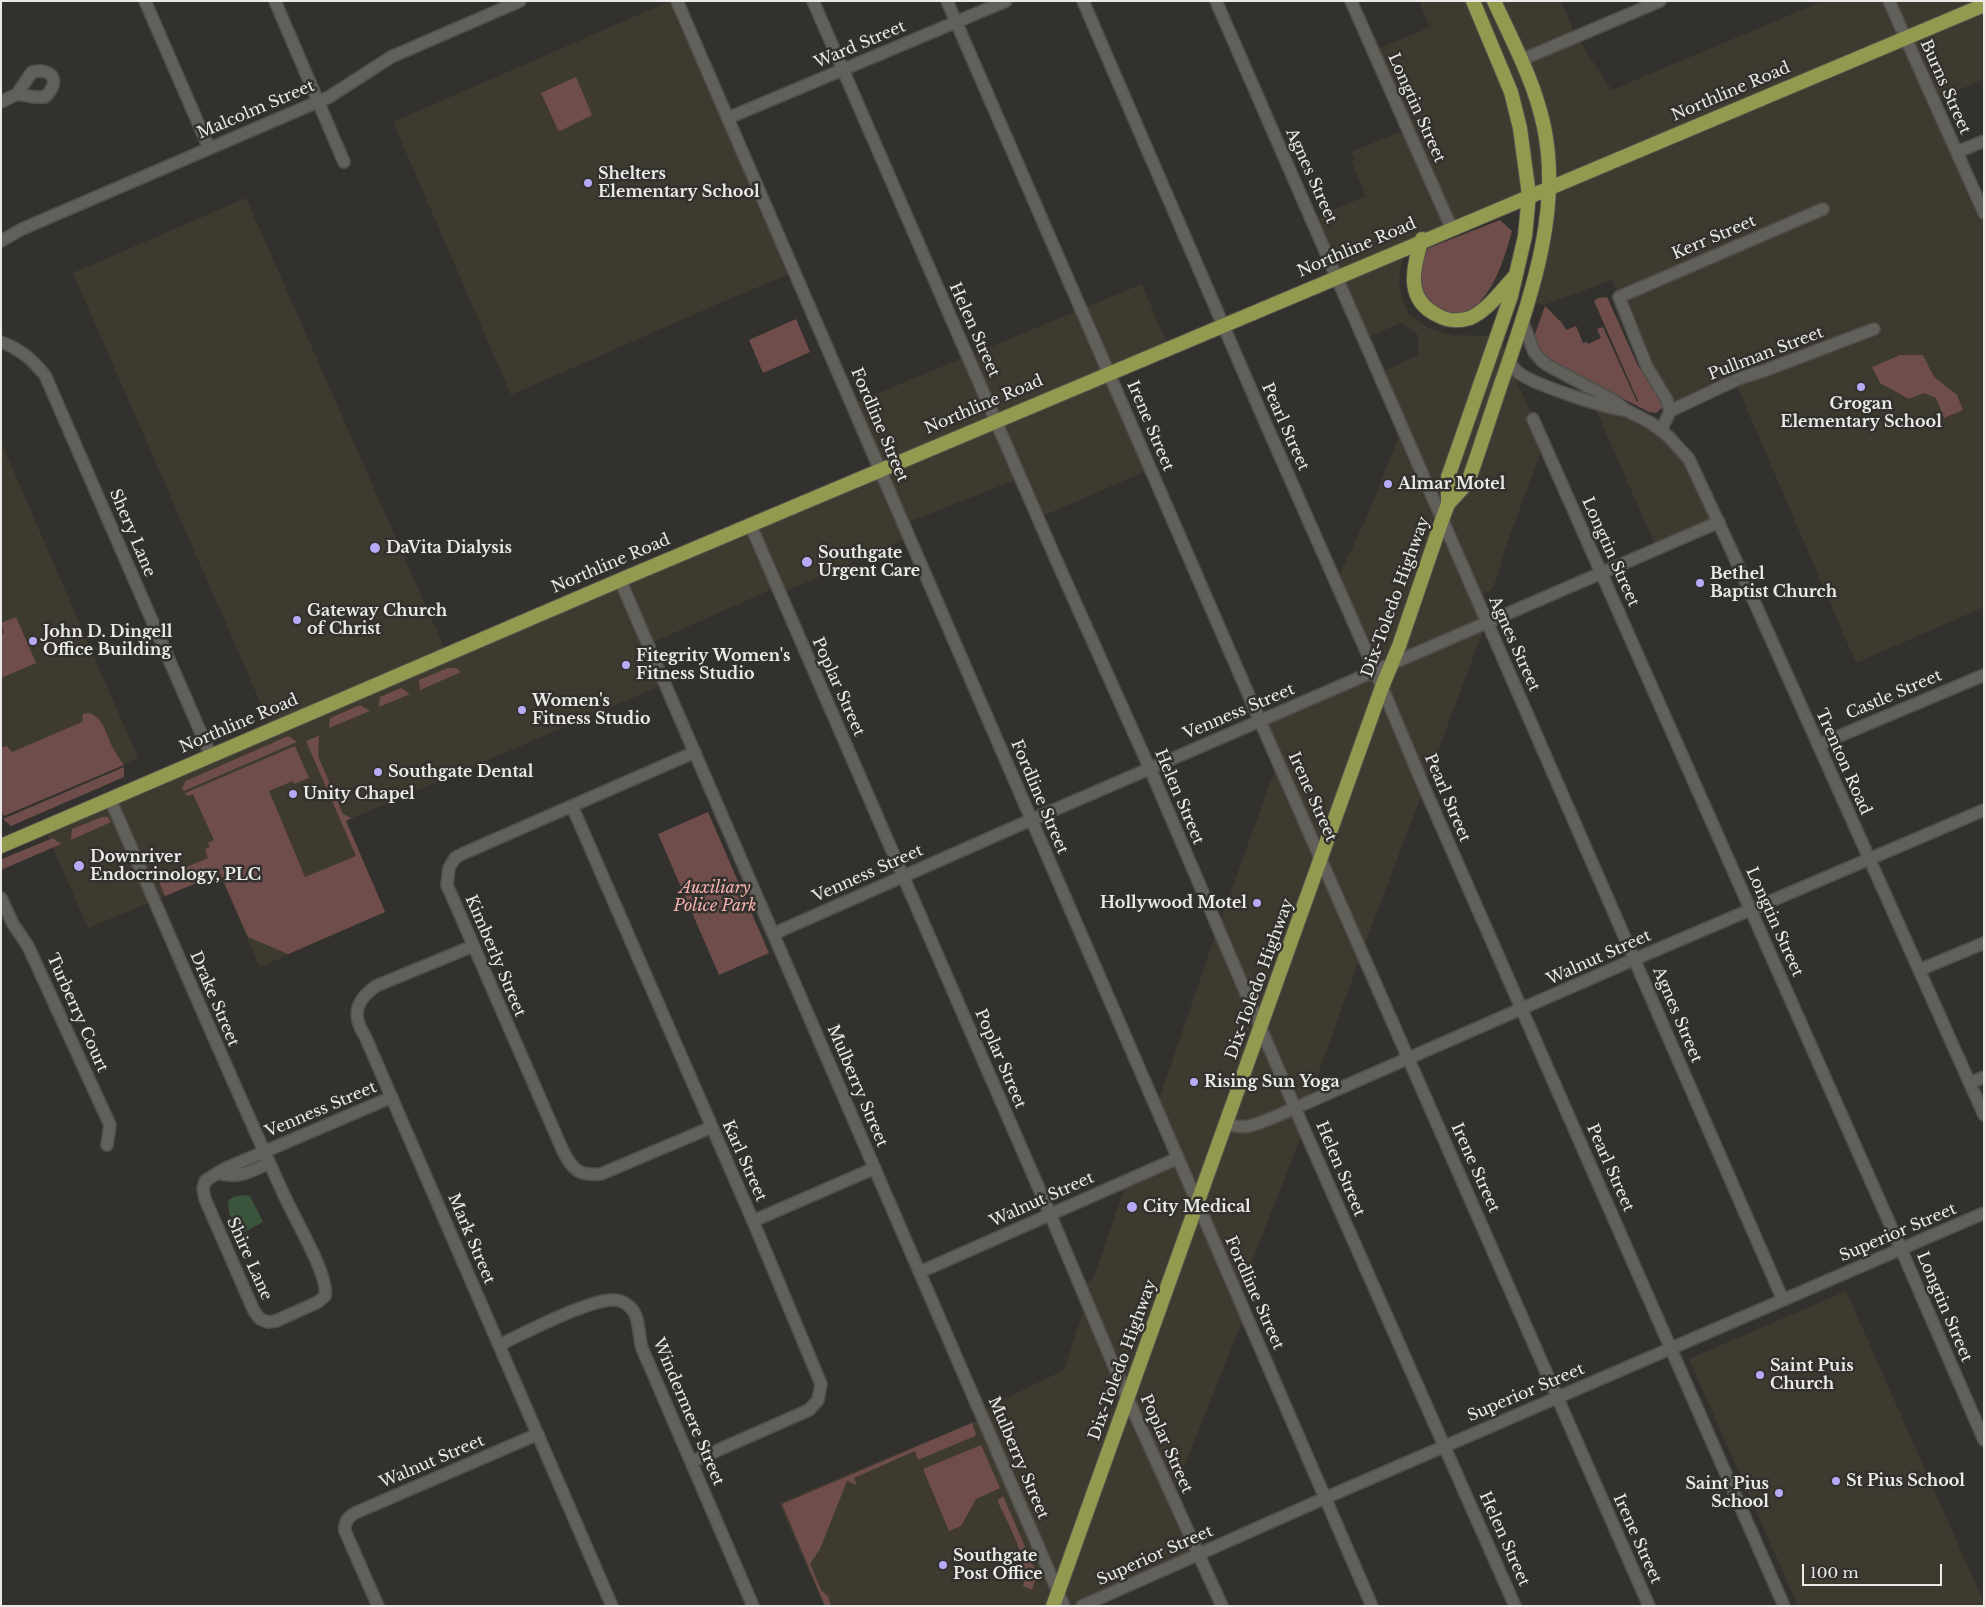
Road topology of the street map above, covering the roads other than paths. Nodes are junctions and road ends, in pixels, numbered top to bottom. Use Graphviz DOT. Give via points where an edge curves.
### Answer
graph roads {
  1 [pos="145,1"];
  2 [pos="275,1"];
  3 [pos="520,1"];
  4 [pos="677,1"];
  5 [pos="813,1"];
  6 [pos="947,1"];
  7 [pos="1006,1"];
  8 [pos="1083,1"];
  9 [pos="1216,1"];
  10 [pos="1351,1"];
  11 [pos="1473,1"];
  12 [pos="1494,1"];
  13 [pos="1660,1"];
  14 [pos="1889,1"];
  15 [pos="1984,5"];
  16 [pos="956,21"];
  17 [pos="1906,38"];
  18 [pos="1520,60"];
  19 [pos="843,70"];
  20 [pos="17,94"];
  21 [pos="318,101"];
  22 [pos="1,102"];
  23 [pos="728,118"];
  24 [pos="1984,141"];
  25 [pos="209,148"];
  26 [pos="1957,152"];
  27 [pos="344,162"];
  28 [pos="1548,186"];
  29 [pos="1529,195"];
  30 [pos="1823,209"];
  31 [pos="1984,213"];
  32 [pos="1451,227"];
  33 [pos="1422,239"];
  34 [pos="1,241"];
  35 [pos="1517,273"];
  36 [pos="1336,276"];
  37 [pos="1511,296"];
  38 [pos="1522,320"];
  39 [pos="1223,324"];
  40 [pos="1874,329"];
  41 [pos="1,342"];
  42 [pos="1508,362"];
  43 [pos="1109,372"];
  44 [pos="1626,410"];
  45 [pos="1670,412"];
  46 [pos="1533,419"];
  47 [pos="995,420"];
  48 [pos="1661,431"];
  49 [pos="880,468"];
  50 [pos="1448,504"];
  51 [pos="1442,520"];
  52 [pos="1719,522"];
  53 [pos="750,524"];
  54 [pos="1601,572"];
  55 [pos="620,580"];
  56 [pos="1486,623"];
  57 [pos="1391,665"];
  58 [pos="1376,672"];
  59 [pos="1984,675"];
  60 [pos="1382,687"];
  61 [pos="1260,721"];
  62 [pos="1818,746"];
  63 [pos="695,752"];
  64 [pos="211,756"];
  65 [pos="1149,769"];
  66 [pos="110,799"];
  67 [pos="572,806"];
  68 [pos="1984,810"];
  69 [pos="1032,820"];
  70 [pos="1,846"];
  71 [pos="1321,859"];
  72 [pos="1869,859"];
  73 [pos="903,876"];
  74 [pos="1,898"];
  75 [pos="1751,910"];
  76 [pos="773,934"];
  77 [pos="1984,942"];
  78 [pos="473,946"];
  79 [pos="1635,959"];
  80 [pos="1919,970"];
  81 [pos="1522,1008"];
  82 [pos="1260,1028"];
  83 [pos="1409,1057"];
  84 [pos="1984,1077"];
  85 [pos="1970,1083"];
  86 [pos="392,1097"];
  87 [pos="1296,1107"];
  88 [pos="1984,1115"];
  89 [pos="1226,1124"];
  90 [pos="712,1127"];
  91 [pos="108,1145"];
  92 [pos="266,1158"];
  93 [pos="1178,1158"];
  94 [pos="875,1168"];
  95 [pos="1197,1204"];
  96 [pos="290,1210"];
  97 [pos="1984,1213"];
  98 [pos="1050,1214"];
  99 [pos="753,1221"];
  100 [pos="1901,1249"];
  101 [pos="920,1272"];
  102 [pos="1783,1300"];
  103 [pos="499,1345"];
  104 [pos="1670,1348"];
  105 [pos="1128,1397"];
  106 [pos="1557,1398"];
  107 [pos="538,1434"];
  108 [pos="1984,1440"];
  109 [pos="1444,1446"];
  110 [pos="691,1462"];
  111 [pos="1325,1498"];
  112 [pos="1198,1554"];
  113 [pos="1058,1592"];
  114 [pos="378,1606"];
  115 [pos="612,1606"];
  116 [pos="754,1606"];
  117 [pos="1053,1606"];
  118 [pos="1064,1606"];
  119 [pos="1082,1606"];
  120 [pos="1222,1606"];
  121 [pos="1372,1606"];
  122 [pos="1515,1606"];
  123 [pos="1649,1606"];
  124 [pos="1784,1606"];
  1 -- 25 [label="street"];
  2 -- 21 [label="street"];
  3 -- 21 [label="street, Malcolm Street" via="391,57"];
  4 -- 23 [label="street, Fordline Street"];
  5 -- 19 [label="street, Helen Street"];
  6 -- 16 [label="street, Irene Street"];
  7 -- 16 [label="street, Ward Street"];
  8 -- 39 [label="street, Pearl Street"];
  9 -- 36 [label="street, Agnes Street"];
  10 -- 32 [label="street, Longtin Street"];
  11 -- 29 [label="main road, Dix-Toledo Highway" via="1511,92 1520,128"];
  12 -- 18 [label="main road, Dix-Toledo Highway"];
  13 -- 18 [label="street"];
  14 -- 17 [label="street, Burns Street"];
  15 -- 17 [label="main road, Northline Road"];
  16 -- 19 [label="street, Ward Street"];
  16 -- 43 [label="street, Irene Street"];
  17 -- 26 [label="street, Burns Street"];
  17 -- 28 [label="main road, Northline Road"];
  18 -- 28 [label="main road, Dix-Toledo Highway" via="1533,88 1544,128"];
  19 -- 23 [label="street, Ward Street"];
  19 -- 47 [label="street, Helen Street"];
  20 -- 22 [label="street"];
  21 -- 25 [label="street, Malcolm Street"];
  21 -- 27 [label="street"];
  23 -- 49 [label="street, Fordline Street"];
  24 -- 26 [label="street"];
  25 -- 34 [label="street, Malcolm Street" via="22,228"];
  26 -- 31 [label="street, Burns Street"];
  28 -- 29 [label="main road, Northline Road"];
  28 -- 38 [label="main road, Dix-Toledo Highway" via="1547,220 1532,292"];
  29 -- 32 [label="main road, Northline Road"];
  29 -- 35 [label="main road, Dix-Toledo Highway"];
  30 -- 45 [label="street, Kerr Street" via="1618,297"];
  32 -- 33 [label="main road, Northline Road"];
  33 -- 35 [label="main road" via="1414,264 1415,290 1427,308 1442,318 1460,320 1474,316"];
  33 -- 36 [label="main road, Northline Road"];
  35 -- 37 [label="main road, Dix-Toledo Highway"];
  36 -- 39 [label="main road, Northline Road"];
  36 -- 51 [label="street, Agnes Street"];
  37 -- 42 [label="main road" via="1502,338"];
  37 -- 50 [label="main road, Dix-Toledo Highway" via="1448,477"];
  38 -- 42 [label="main road, Dix-Toledo Highway"];
  38 -- 44 [label="street, Trenton Road" via="1540,360"];
  39 -- 43 [label="main road, Northline Road"];
  39 -- 58 [label="street, Pearl Street"];
  40 -- 45 [label="street, Pullman Street" via="1738,379"];
  41 -- 64 [label="street, Shery Lane" via="18,348 45,375"];
  42 -- 44 [label="street, Trenton Road" via="1520,374 1543,384"];
  42 -- 50 [label="main road, Dix-Toledo Highway" via="1468,482"];
  43 -- 47 [label="main road, Northline Road"];
  43 -- 61 [label="street, Irene Street"];
  44 -- 48 [label="street, Trenton Road"];
  45 -- 48 [label="street"];
  46 -- 54 [label="street, Longtin Street"];
  47 -- 49 [label="main road, Northline Road"];
  47 -- 65 [label="street, Helen Street"];
  48 -- 52 [label="street, Trenton Road" via="1689,459"];
  49 -- 53 [label="main road, Northline Road"];
  49 -- 69 [label="street, Fordline Street"];
  50 -- 51 [label="main road, Dix-Toledo Highway"];
  51 -- 56 [label="street, Agnes Street"];
  51 -- 57 [label="main road, Dix-Toledo Highway"];
  52 -- 54 [label="street, Venness Street"];
  52 -- 62 [label="street, Trenton Road"];
  53 -- 55 [label="main road, Northline Road"];
  53 -- 73 [label="street, Poplar Street"];
  54 -- 56 [label="street, Venness Street"];
  54 -- 75 [label="street, Longtin Street"];
  55 -- 63 [label="street, Mulberry Street"];
  55 -- 64 [label="main road, Northline Road"];
  56 -- 57 [label="street, Venness Street"];
  56 -- 79 [label="street, Agnes Street"];
  57 -- 58 [label="street, Venness Street"];
  57 -- 60 [label="main road, Dix-Toledo Highway"];
  58 -- 60 [label="street, Pearl Street"];
  58 -- 61 [label="street, Venness Street"];
  59 -- 62 [label="street, Castle Street"];
  60 -- 71 [label="main road, Dix-Toledo Highway"];
  60 -- 81 [label="street, Pearl Street"];
  61 -- 65 [label="street, Venness Street"];
  61 -- 71 [label="street, Irene Street"];
  62 -- 72 [label="street, Trenton Road"];
  63 -- 67 [label="street, Kimberly Street"];
  63 -- 76 [label="street, Mulberry Street"];
  64 -- 66 [label="main road, Northline Road"];
  65 -- 69 [label="street, Venness Street"];
  65 -- 82 [label="street, Helen Street"];
  66 -- 70 [label="main road, Northline Road"];
  66 -- 92 [label="street, Drake Street"];
  67 -- 78 [label="street, Kimberly Street" via="462,854 452,863 447,885"];
  67 -- 90 [label="street, Karl Street"];
  68 -- 72 [label="street, Walnut Street"];
  69 -- 73 [label="street, Venness Street"];
  69 -- 93 [label="street, Fordline Street"];
  71 -- 82 [label="main road, Dix-Toledo Highway"];
  71 -- 83 [label="street, Irene Street"];
  72 -- 75 [label="street, Walnut Street"];
  72 -- 80 [label="street, Trenton Road"];
  73 -- 76 [label="street, Venness Street"];
  73 -- 98 [label="street, Poplar Street"];
  74 -- 91 [label="street, Turberry Court" via="28,946 110,1125"];
  75 -- 79 [label="street, Walnut Street"];
  75 -- 100 [label="street, Longtin Street"];
  76 -- 94 [label="street, Mulberry Street"];
  77 -- 80 [label="street"];
  78 -- 86 [label="street, Mark Street" via="376,986 361,1001 358,1024"];
  78 -- 90 [label="street, Kimberly Street" via="572,1166 588,1175 602,1174"];
  79 -- 81 [label="street, Walnut Street"];
  79 -- 102 [label="street, Agnes Street"];
  80 -- 85 [label="street, Trenton Road"];
  81 -- 83 [label="street, Walnut Street"];
  81 -- 104 [label="street, Pearl Street"];
  82 -- 87 [label="street, Helen Street"];
  82 -- 89 [label="main road, Dix-Toledo Highway"];
  83 -- 87 [label="street, Walnut Street"];
  83 -- 106 [label="street, Irene Street"];
  84 -- 85 [label="street"];
  85 -- 88 [label="street, Trenton Road"];
  86 -- 92 [label="street, Venness Street"];
  86 -- 103 [label="street, Mark Street"];
  87 -- 89 [label="street, Walnut Street" via="1245,1127"];
  87 -- 109 [label="street, Helen Street"];
  89 -- 95 [label="main road, Dix-Toledo Highway"];
  90 -- 99 [label="street, Karl Street"];
  92 -- 96 [label="street, Drake Street"];
  92 -- 96 [label="street, Shire Lane" via="217,1173 203,1185 205,1199 256,1315 268,1322 318,1302 325,1296 326,1290 314,1258"];
  93 -- 95 [label="street, Fordline Street"];
  93 -- 98 [label="street, Walnut Street"];
  94 -- 99 [label="street"];
  94 -- 101 [label="street, Mulberry Street"];
  95 -- 105 [label="main road, Dix-Toledo Highway"];
  95 -- 111 [label="street, Fordline Street"];
  97 -- 100 [label="street, Superior Street"];
  98 -- 101 [label="street, Walnut Street"];
  98 -- 105 [label="street, Poplar Street"];
  99 -- 110 [label="street, Karl Street" via="820,1378 820,1395 809,1410"];
  100 -- 102 [label="street, Superior Street"];
  100 -- 108 [label="street, Longtin Street"];
  101 -- 113 [label="street, Mulberry Street"];
  102 -- 104 [label="street, Superior Street"];
  103 -- 107 [label="street, Mark Street"];
  103 -- 110 [label="street, Windermere Street" via="600,1301 625,1303 636,1316 642,1348"];
  104 -- 106 [label="street, Superior Street"];
  104 -- 124 [label="street, Pearl Street"];
  105 -- 112 [label="street, Poplar Street"];
  105 -- 113 [label="main road, Dix-Toledo Highway"];
  106 -- 109 [label="street, Superior Street"];
  106 -- 123 [label="street, Irene Street"];
  107 -- 114 [label="street, Walnut Street" via="355,1513 347,1520 345,1526 352,1546"];
  107 -- 115 [label="street, Mark Street"];
  109 -- 111 [label="street, Superior Street"];
  109 -- 122 [label="street, Helen Street"];
  110 -- 116 [label="street, Windermere Street"];
  111 -- 112 [label="street, Superior Street"];
  111 -- 121 [label="street, Fordline Street"];
  112 -- 119 [label="street, Superior Street"];
  112 -- 120 [label="street, Poplar Street"];
  113 -- 117 [label="main road, Dix-Toledo Highway"];
  113 -- 118 [label="street, Mulberry Street"];
}
